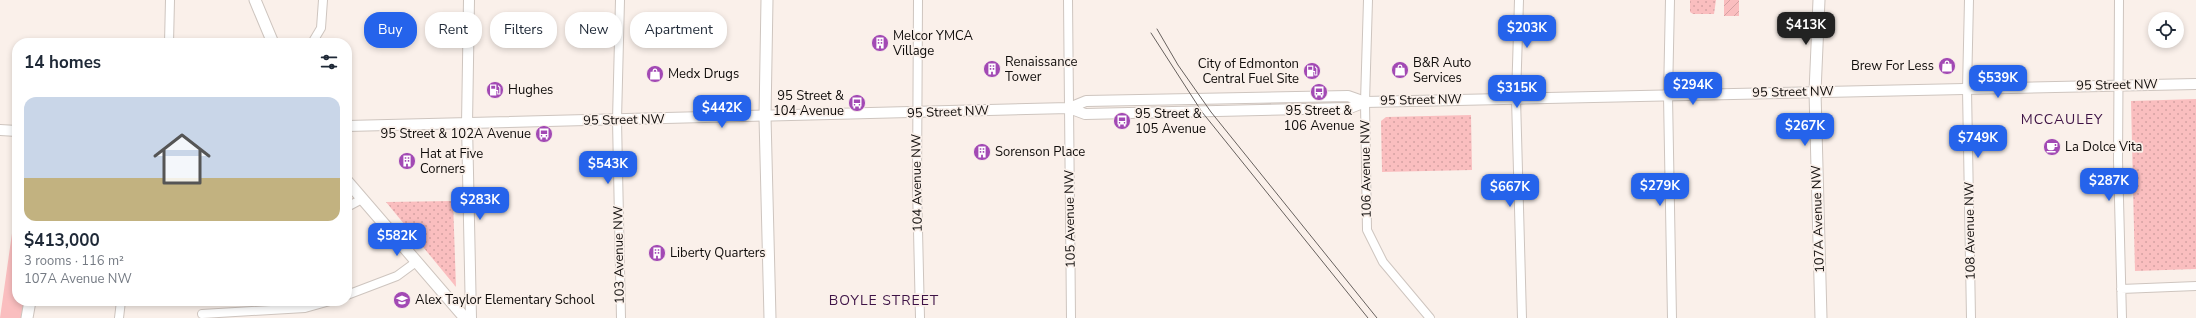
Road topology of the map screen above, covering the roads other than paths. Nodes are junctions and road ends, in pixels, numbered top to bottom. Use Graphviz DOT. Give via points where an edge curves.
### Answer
graph roads {
  1 [pos="170,0"];
  2 [pos="255,0"];
  3 [pos="323,0"];
  4 [pos="469,0"];
  5 [pos="620,0"];
  6 [pos="767,0"];
  7 [pos="918,0"];
  8 [pos="1068,0"];
  9 [pos="1368,0"];
  10 [pos="1518,0"];
  11 [pos="1670,0"];
  12 [pos="1819,0"];
  13 [pos="1969,0"];
  14 [pos="2119,0"];
  15 [pos="169,38"];
  16 [pos="271,38"];
  17 [pos="315,38"];
  18 [pos="2196,84"];
  19 [pos="2118,85"];
  20 [pos="1967,89"];
  21 [pos="1815,92"];
  22 [pos="1668,96"];
  23 [pos="1516,98"];
  24 [pos="1365,102"];
  25 [pos="1069,108"];
  26 [pos="917,113"];
  27 [pos="766,116"];
  28 [pos="616,120"];
  29 [pos="467,124"];
  30 [pos="352,126"];
  31 [pos="0,130"];
  32 [pos="12,131"];
  33 [pos="352,188"];
  34 [pos="362,199"];
  35 [pos="352,204"];
  36 [pos="416,262"];
  37 [pos="2196,286"];
  38 [pos="2121,289"];
  39 [pos="352,293"];
  40 [pos="29,306"];
  41 [pos="120,306"];
  42 [pos="312,306"];
  43 [pos="202,314"];
  44 [pos="28,318"];
  45 [pos="119,318"];
  46 [pos="465,318"];
  47 [pos="471,318"];
  48 [pos="621,318"];
  49 [pos="770,318"];
  50 [pos="920,318"];
  51 [pos="1071,318"];
  52 [pos="1430,318"];
  53 [pos="1522,318"];
  54 [pos="1672,318"];
  55 [pos="1821,318"];
  56 [pos="1971,318"];
  57 [pos="2122,318"];
  1 -- 15 [label="street"];
  2 -- 16 [label="main road"];
  3 -- 17 [label="street" via="321,28"];
  4 -- 29 [label="street"];
  5 -- 28 [label="street, 103 Avenue NW"];
  6 -- 27 [label="main road"];
  7 -- 26 [label="street, 104 Avenue NW"];
  8 -- 25 [label="street, 105 Avenue NW"];
  9 -- 24 [label="street, 106 Avenue NW"];
  10 -- 23 [label="street"];
  11 -- 22 [label="street"];
  12 -- 21 [label="main road, 107A Avenue NW"];
  13 -- 20 [label="street, 108 Avenue NW"];
  14 -- 19 [label="street"];
  18 -- 19 [label="street, 95 Street NW"];
  19 -- 20 [label="street, 95 Street NW"];
  19 -- 38 [label="street"];
  20 -- 21 [label="street, 95 Street NW"];
  20 -- 56 [label="street, 108 Avenue NW"];
  21 -- 22 [label="street, 95 Street NW"];
  21 -- 55 [label="main road, 107A Avenue NW"];
  22 -- 23 [label="street, 95 Street NW"];
  22 -- 54 [label="street"];
  23 -- 24 [label="street, 95 Street NW"];
  23 -- 53 [label="street"];
  24 -- 25 [label="street, 95 Street NW" via="1348,96 1128,100 1086,101"];
  24 -- 52 [label="street, 106 Avenue NW" via="1367,230 1383,262"];
  25 -- 26 [label="street, 95 Street NW"];
  25 -- 51 [label="street, 105 Avenue NW"];
  26 -- 27 [label="street, 95 Street NW"];
  26 -- 50 [label="street, 104 Avenue NW"];
  27 -- 28 [label="street, 95 Street NW"];
  27 -- 49 [label="main road"];
  28 -- 29 [label="street, 95 Street NW"];
  28 -- 48 [label="street, 103 Avenue NW"];
  29 -- 30 [label="street, 95 Street NW"];
  29 -- 47 [label="street"];
  31 -- 32 [label="street"];
  33 -- 34 [label="main road"];
  34 -- 35 [label="street"];
  34 -- 36 [label="main road"];
  36 -- 39 [label="street" via="397,276"];
  36 -- 46 [label="main road"];
  37 -- 38 [label="street"];
  38 -- 57 [label="street"];
  40 -- 44 [label="main road"];
  41 -- 45 [label="street"];
  42 -- 43 [label="street"];
}
